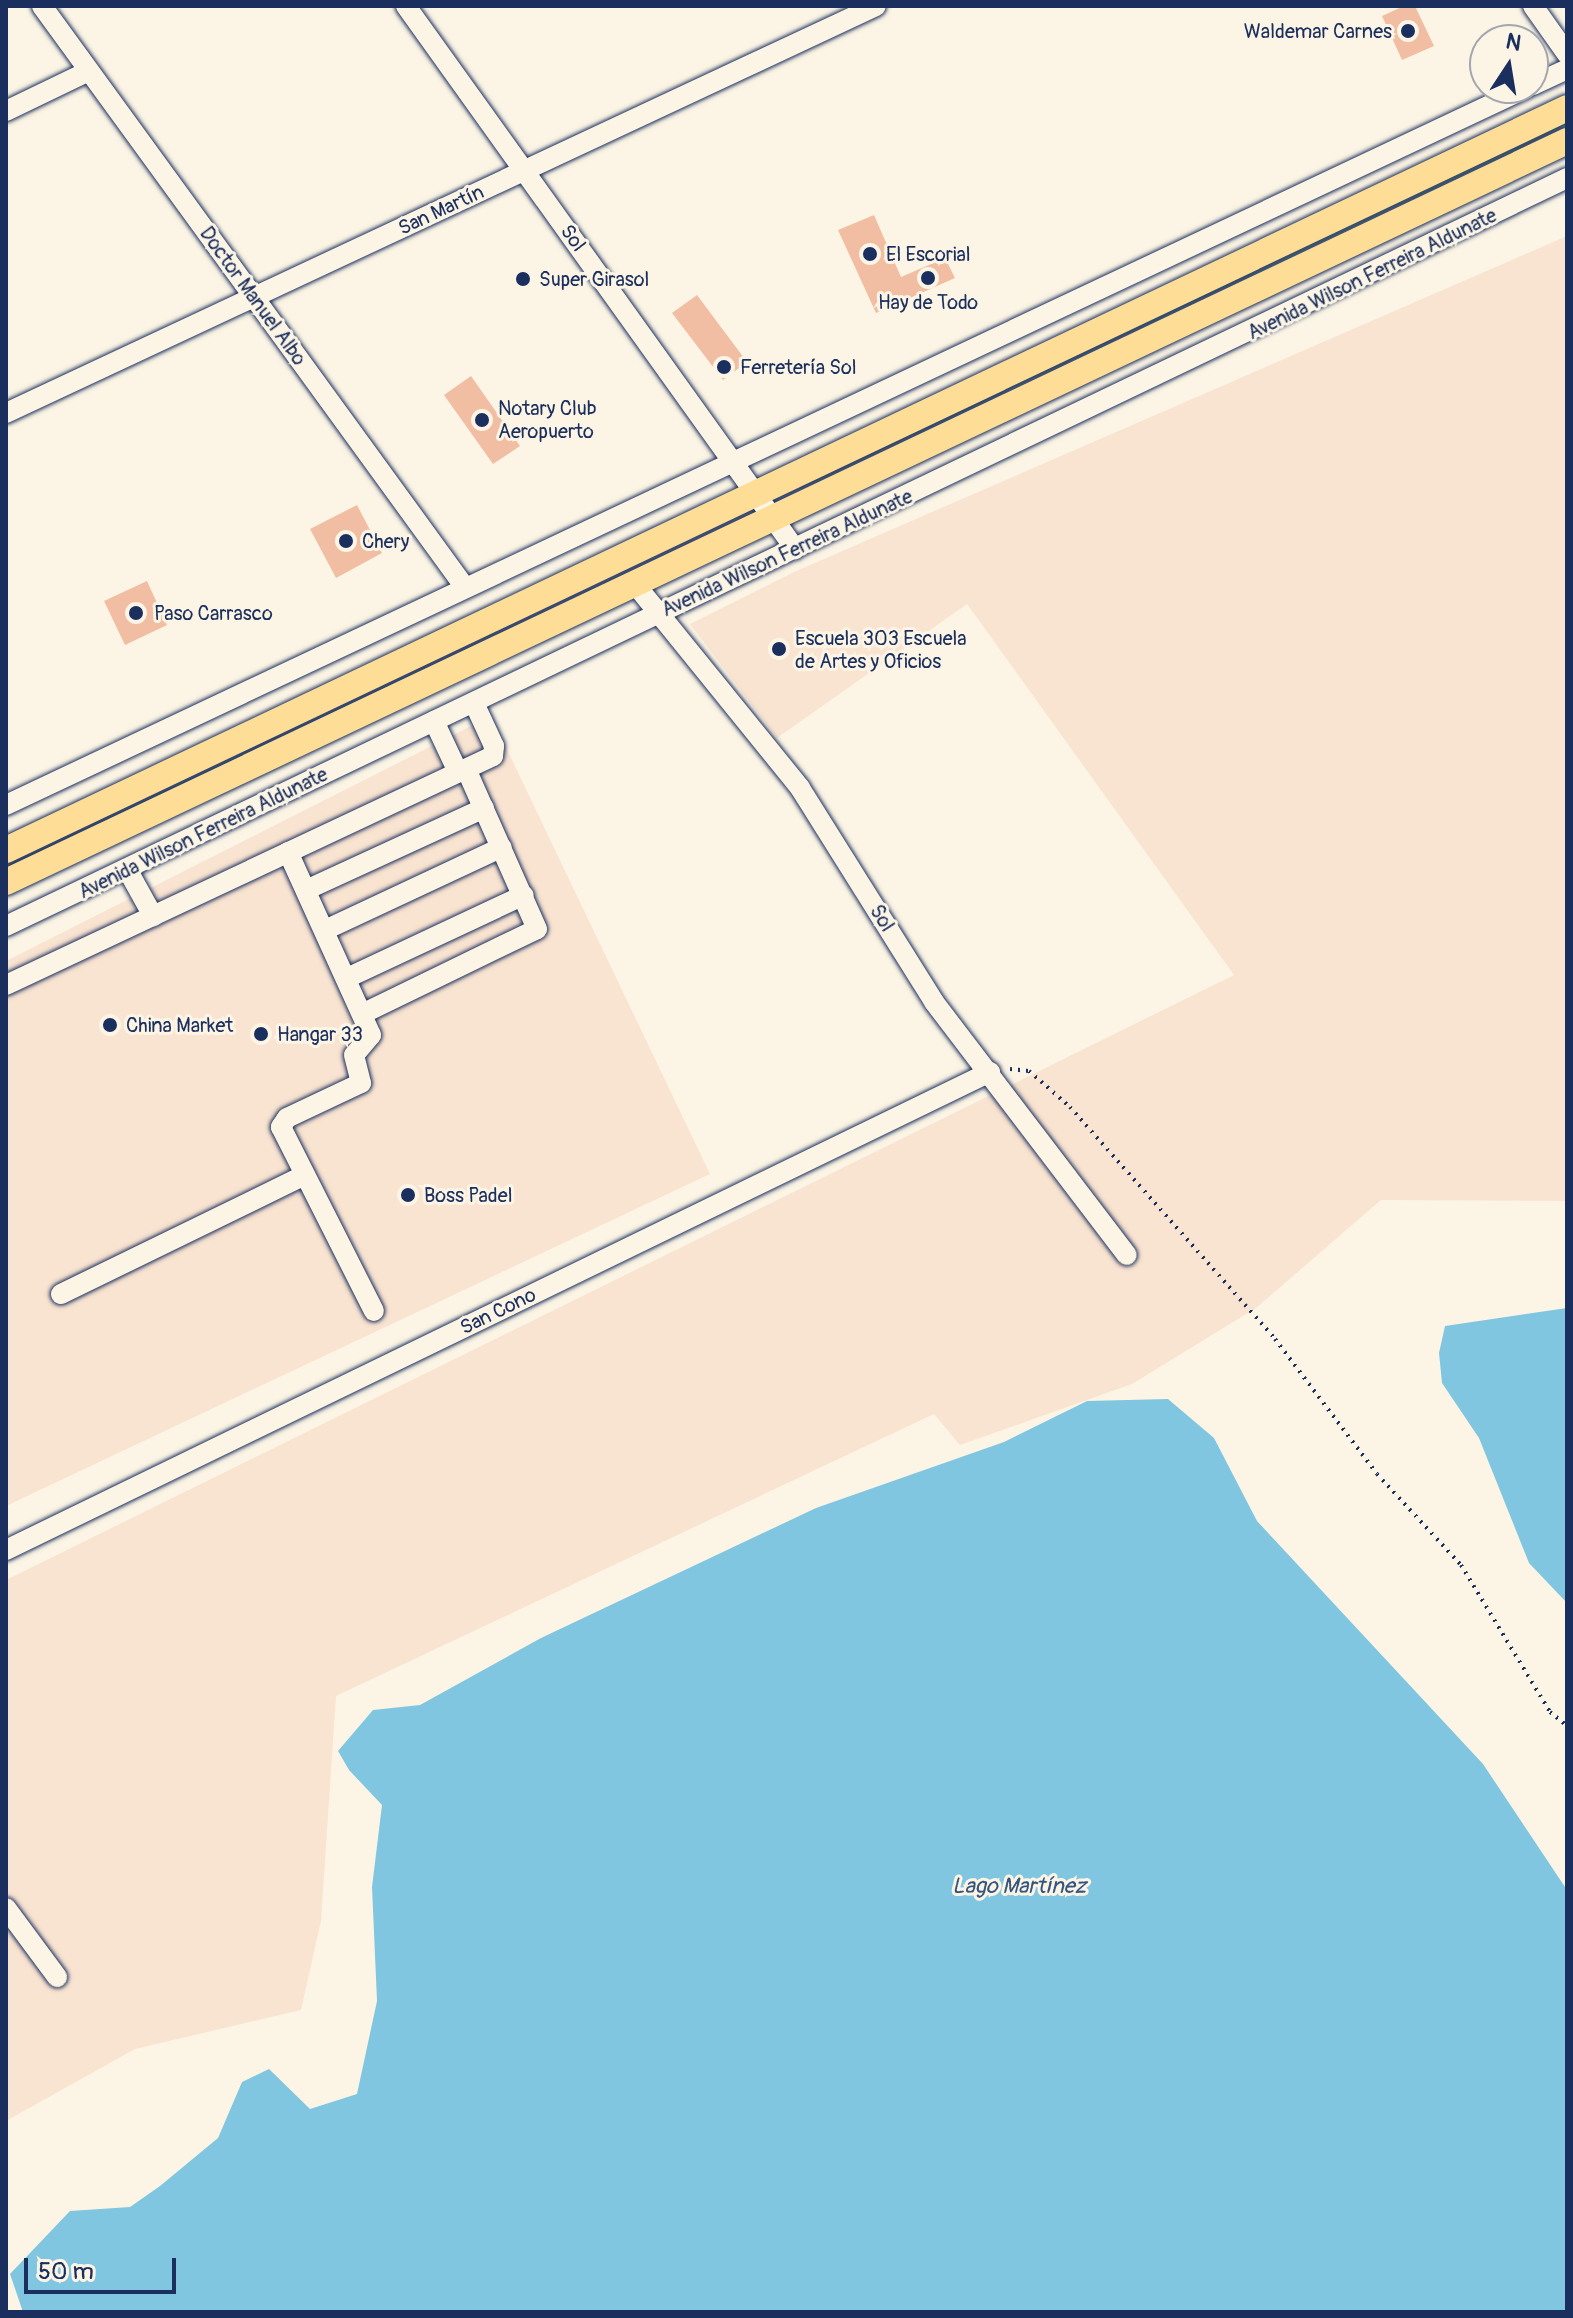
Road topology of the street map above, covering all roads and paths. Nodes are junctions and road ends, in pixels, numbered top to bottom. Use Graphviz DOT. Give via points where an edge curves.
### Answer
graph roads {
  1 [pos="42,6"];
  2 [pos="406,6"];
  3 [pos="876,6"];
  4 [pos="1533,6"];
  5 [pos="1567,54"];
  6 [pos="89,71"];
  7 [pos="1492,104"];
  8 [pos="1567,108"];
  9 [pos="6,111"];
  10 [pos="1567,141"];
  11 [pos="524,171"];
  12 [pos="1567,178"];
  13 [pos="254,297"];
  14 [pos="6,413"];
  15 [pos="733,462"];
  16 [pos="756,495"];
  17 [pos="773,517"];
  18 [pos="795,549"];
  19 [pos="635,584"];
  20 [pos="464,586"];
  21 [pos="655,615"];
  22 [pos="474,703"];
  23 [pos="434,721"];
  24 [pos="462,770"];
  25 [pos="6,805"];
  26 [pos="484,808"];
  27 [pos="502,847"];
  28 [pos="6,850"];
  29 [pos="288,852"];
  30 [pos="127,869"];
  31 [pos="6,882"];
  32 [pos="306,890"];
  33 [pos="524,895"];
  34 [pos="153,916"];
  35 [pos="6,926"];
  36 [pos="325,930"];
  37 [pos="347,978"];
  38 [pos="6,985"];
  39 [pos="364,1013"];
  40 [pos="990,1072"];
  41 [pos="303,1176"];
  42 [pos="1127,1255"];
  43 [pos="61,1294"];
  44 [pos="374,1311"];
  45 [pos="6,1550"];
  46 [pos="1567,1726"];
  47 [pos="6,1908"];
  48 [pos="57,1977"];
  1 -- 6 [label="street, Doctor Manuel Albo"];
  2 -- 11 [label="street, Sol"];
  3 -- 11 [label="street, San Martín"];
  4 -- 5 [label="street"];
  6 -- 9 [label="street"];
  6 -- 13 [label="street, Doctor Manuel Albo"];
  7 -- 15 [label="street"];
  8 -- 16 [label="main road"];
  10 -- 17 [label="main road, Avenida Wilson Ferreira Aldunate"];
  11 -- 13 [label="street, San Martín"];
  11 -- 15 [label="street, Sol"];
  12 -- 18 [label="street, Avenida Wilson Ferreira Aldunate"];
  13 -- 14 [label="street, San Martín"];
  13 -- 20 [label="street, Doctor Manuel Albo"];
  15 -- 16 [label="street, Sol"];
  15 -- 20 [label="street"];
  16 -- 17 [label="street, Sol"];
  16 -- 28 [label="main road"];
  17 -- 18 [label="street, Sol"];
  17 -- 19 [label="main road, Avenida Wilson Ferreira Aldunate"];
  18 -- 21 [label="street, Avenida Wilson Ferreira Aldunate"];
  19 -- 21 [label="street, Sol"];
  19 -- 31 [label="main road, Avenida Wilson Ferreira Aldunate"];
  20 -- 25 [label="street"];
  21 -- 22 [label="street, Avenida Wilson Ferreira Aldunate"];
  21 -- 40 [label="street, Sol" via="800,788 934,1002"];
  22 -- 23 [label="street, Avenida Wilson Ferreira Aldunate"];
  22 -- 24 [label="street" via="495,751"];
  23 -- 24 [label="street"];
  23 -- 30 [label="street, Avenida Wilson Ferreira Aldunate"];
  24 -- 26 [label="street"];
  24 -- 29 [label="street"];
  26 -- 27 [label="street"];
  26 -- 32 [label="street"];
  27 -- 33 [label="street"];
  27 -- 36 [label="street"];
  29 -- 32 [label="street"];
  29 -- 34 [label="street"];
  30 -- 34 [label="street"];
  30 -- 35 [label="street, Avenida Wilson Ferreira Aldunate"];
  32 -- 36 [label="street"];
  33 -- 37 [label="street"];
  33 -- 39 [label="street" via="537,929"];
  34 -- 38 [label="street"];
  36 -- 37 [label="street"];
  37 -- 39 [label="street"];
  39 -- 41 [label="street" via="371,1035 354,1055 361,1083 287,1118 281,1127"];
  40 -- 42 [label="street, Sol"];
  40 -- 45 [label="street, San Cono"];
  40 -- 46 [label="path" via="1029,1071 1070,1107 1204,1257 1275,1339 1377,1474 1461,1565 1550,1712"];
  41 -- 43 [label="street"];
  41 -- 44 [label="street"];
  47 -- 48 [label="street"];
}
